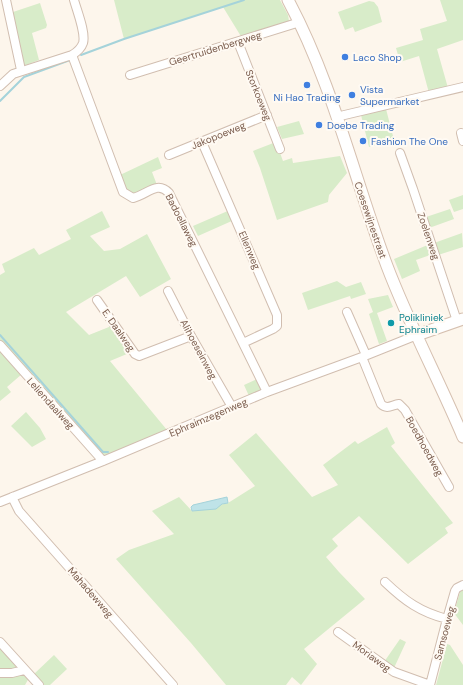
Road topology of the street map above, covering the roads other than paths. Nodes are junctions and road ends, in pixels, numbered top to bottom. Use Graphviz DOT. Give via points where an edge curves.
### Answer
graph roads {
  1 [pos="6,0"];
  2 [pos="74,0"];
  3 [pos="288,0"];
  4 [pos="300,22"];
  5 [pos="238,42"];
  6 [pos="72,55"];
  7 [pos="21,70"];
  8 [pos="130,74"];
  9 [pos="0,86"];
  10 [pos="463,87"];
  11 [pos="268,115"];
  12 [pos="336,118"];
  13 [pos="202,142"];
  14 [pos="280,149"];
  15 [pos="400,153"];
  16 [pos="168,155"];
  17 [pos="168,291"];
  18 [pos="97,300"];
  19 [pos="347,312"];
  20 [pos="460,320"];
  21 [pos="416,335"];
  22 [pos="191,336"];
  23 [pos="243,343"];
  24 [pos="0,345"];
  25 [pos="364,356"];
  26 [pos="267,392"];
  27 [pos="232,407"];
  28 [pos="463,435"];
  29 [pos="103,461"];
  30 [pos="449,487"];
  31 [pos="12,497"];
  32 [pos="0,502"];
  33 [pos="385,582"];
  34 [pos="463,585"];
  35 [pos="446,620"];
  36 [pos="338,632"];
  37 [pos="0,642"];
  38 [pos="24,670"];
  39 [pos="0,673"];
  40 [pos="39,685"];
  41 [pos="173,685"];
  42 [pos="430,685"];
  1 -- 7 [label="street"];
  2 -- 6 [label="street" via="83,41"];
  3 -- 4 [label="main road, Coesewijnestraat"];
  4 -- 5 [label="street, Geertruidenbergweg"];
  4 -- 12 [label="main road, Coesewijnestraat"];
  5 -- 8 [label="street, Geertruidenbergweg"];
  5 -- 11 [label="street, Storkoeweg"];
  6 -- 7 [label="street"];
  6 -- 23 [label="street, Badoellaweg" via="123,192 133,198 161,187 169,193"];
  7 -- 9 [label="street"];
  10 -- 12 [label="street"];
  11 -- 13 [label="street, Jakopoeweg"];
  11 -- 14 [label="street, Storkoeweg"];
  12 -- 21 [label="main road, Coesewijnestraat" via="387,266"];
  13 -- 16 [label="street, Jakopoeweg"];
  13 -- 23 [label="street, Ellenweg" via="277,315 276,326 273,329"];
  15 -- 20 [label="street, Zoelenweg"];
  17 -- 22 [label="street, Alihoeseinweg"];
  18 -- 22 [label="street, E. Daalweg" via="140,356"];
  19 -- 25 [label="street"];
  20 -- 21 [label="main road"];
  21 -- 25 [label="street, Ephraimzegenweg"];
  21 -- 28 [label="main road, Coesewijnestraat"];
  22 -- 27 [label="street, Alihoeseinweg"];
  23 -- 26 [label="street, Badoellaweg"];
  24 -- 29 [label="street, Leliendaalweg"];
  25 -- 26 [label="street, Ephraimzegenweg"];
  25 -- 30 [label="street, Boedhoedweg" via="381,404 388,408 399,404 405,410"];
  26 -- 27 [label="street, Ephraimzegenweg"];
  27 -- 29 [label="street, Ephraimzegenweg"];
  29 -- 31 [label="street, Ephraimzegenweg"];
  31 -- 32 [label="street, Ephraimzegenweg"];
  31 -- 41 [label="street, Mahadewweg" via="20,511"];
  33 -- 35 [label="street" via="419,609"];
  34 -- 35 [label="street, Samsoeweg" via="455,591"];
  35 -- 42 [label="street, Samsoeweg"];
  36 -- 42 [label="street, Moriaweg" via="394,672"];
  37 -- 38 [label="street"];
  38 -- 39 [label="street"];
  38 -- 40 [label="street"];
}
